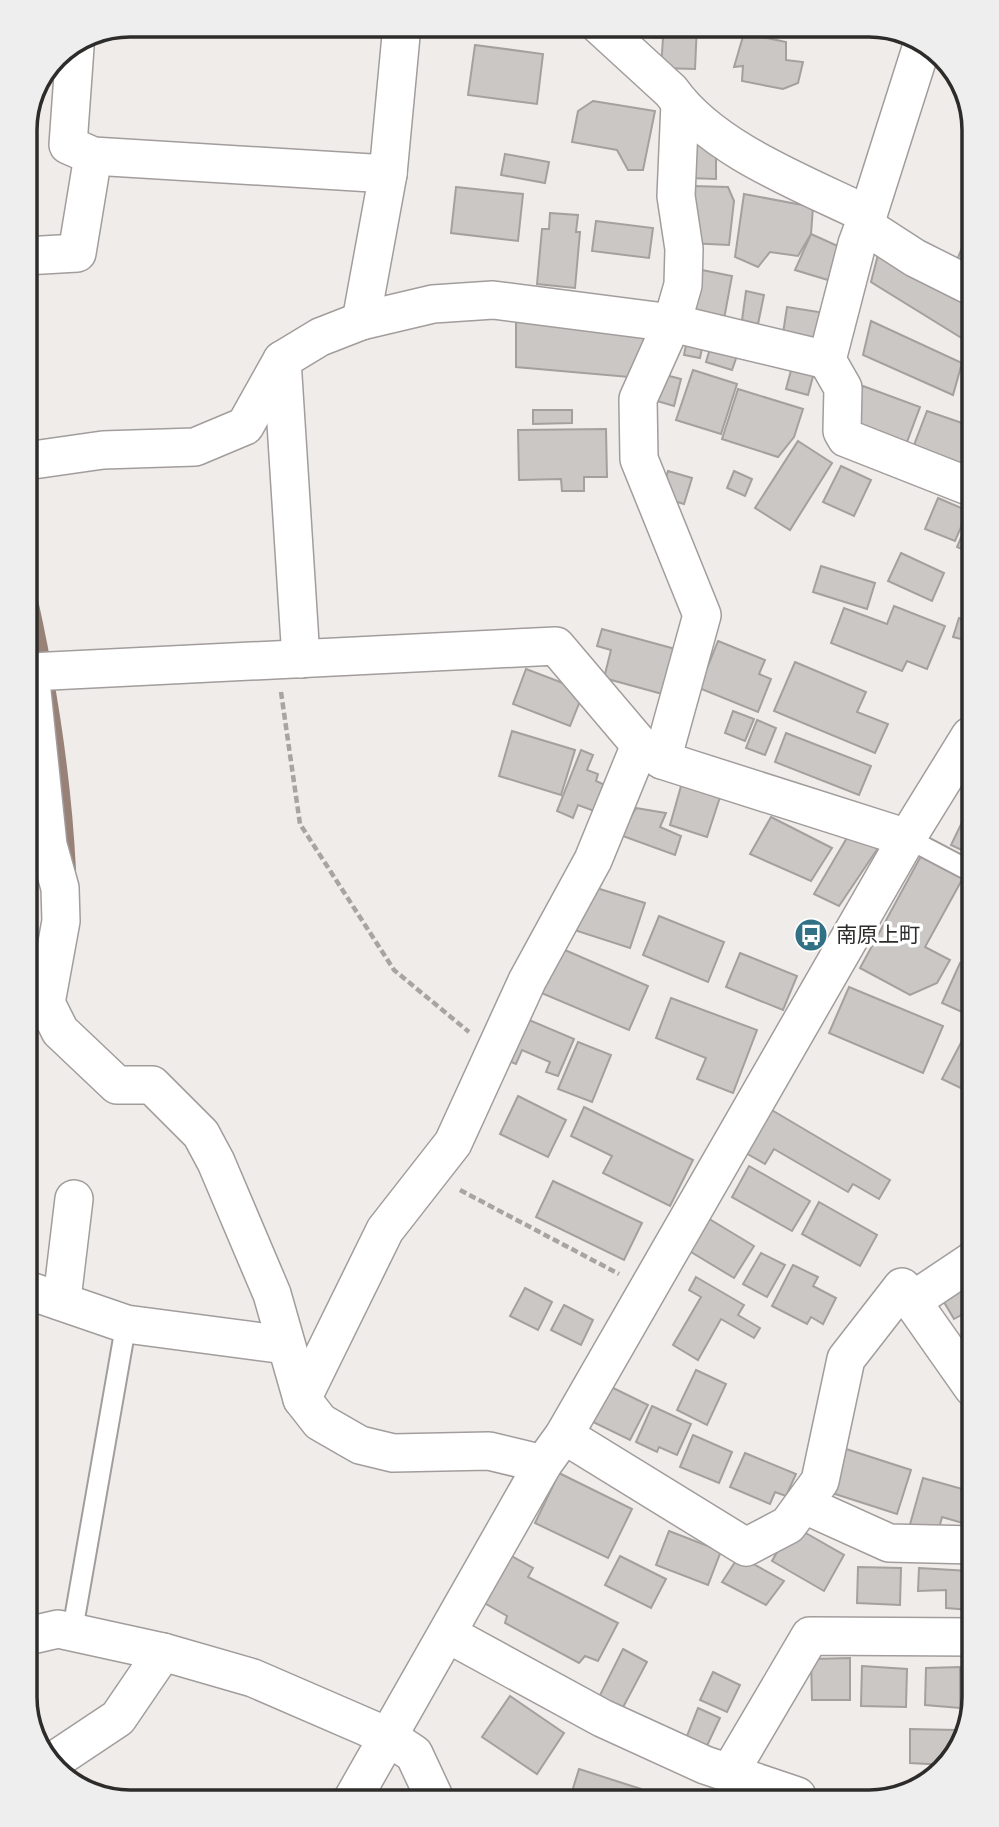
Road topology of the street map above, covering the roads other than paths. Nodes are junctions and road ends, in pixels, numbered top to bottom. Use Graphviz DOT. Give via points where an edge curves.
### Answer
graph roads {
  1 [pos="401,37"];
  2 [pos="612,37"];
  3 [pos="920,52"];
  4 [pos="74,55"];
  5 [pos="680,103"];
  6 [pos="93,156"];
  7 [pos="388,174"];
  8 [pos="866,220"];
  9 [pos="37,255"];
  10 [pos="962,282"];
  11 [pos="361,321"];
  12 [pos="672,323"];
  13 [pos="282,359"];
  14 [pos="827,360"];
  15 [pos="37,459"];
  16 [pos="962,484"];
  17 [pos="289,659"];
  18 [pos="38,671"];
  19 [pos="962,749"];
  20 [pos="651,752"];
  21 [pos="907,838"];
  22 [pos="962,867"];
  23 [pos="40,1019"];
  24 [pos="74,1199"];
  25 [pos="962,1268"];
  26 [pos="46,1295"];
  27 [pos="912,1301"];
  28 [pos="127,1324"];
  29 [pos="285,1345"];
  30 [pos="962,1372"];
  31 [pos="302,1399"];
  32 [pos="554,1449"];
  33 [pos="804,1506"];
  34 [pos="962,1545"];
  35 [pos="72,1633"];
  36 [pos="37,1634"];
  37 [pos="448,1634"];
  38 [pos="962,1637"];
  39 [pos="163,1653"];
  40 [pos="387,1736"];
  41 [pos="59,1757"];
  42 [pos="730,1772"];
  43 [pos="357,1790"];
  44 [pos="431,1790"];
  45 [pos="780,1790"];
  1 -- 7 [label="street"];
  2 -- 5 [label="street"];
  3 -- 8 [label="street"];
  4 -- 6 [label="street" via="68,145"];
  5 -- 8 [label="street" via="742,154"];
  5 -- 12 [label="street" via="677,196 684,249 682,285"];
  6 -- 7 [label="street"];
  6 -- 9 [label="street" via="78,253"];
  7 -- 11 [label="street"];
  8 -- 10 [label="street" via="915,258"];
  8 -- 14 [label="street"];
  11 -- 12 [label="street" via="433,304 493,300"];
  11 -- 13 [label="street"];
  12 -- 14 [label="street"];
  12 -- 20 [label="street" via="638,399 639,458 702,615"];
  13 -- 15 [label="street" via="245,426 195,447 103,450"];
  13 -- 17 [label="street"];
  14 -- 16 [label="street" via="843,388 842,430 846,438"];
  17 -- 18 [label="street"];
  17 -- 20 [label="street" via="556,646"];
  18 -- 23 [label="street" via="48,845 60,888 61,922"];
  19 -- 21 [label="street"];
  20 -- 21 [label="street"];
  20 -- 31 [label="street" via="527,981 453,1143 385,1230"];
  21 -- 22 [label="lane"];
  21 -- 32 [label="street"];
  23 -- 29 [label="street" via="60,1031 117,1085 152,1085 201,1133 272,1294"];
  24 -- 26 [label="street"];
  25 -- 27 [label="street"];
  26 -- 28 [label="street"];
  27 -- 30 [label="street"];
  27 -- 33 [label="street" via="902,1287 846,1359 820,1481"];
  28 -- 29 [label="street"];
  28 -- 35 [label="lane"];
  29 -- 31 [label="street"];
  31 -- 32 [label="street" via="320,1422 360,1445 393,1453"];
  32 -- 33 [label="street" via="746,1548 789,1525"];
  32 -- 37 [label="street"];
  33 -- 34 [label="street" via="889,1543"];
  35 -- 36 [label="street" via="58,1629"];
  35 -- 39 [label="street"];
  37 -- 40 [label="street"];
  37 -- 42 [label="street" via="602,1718"];
  38 -- 42 [label="street" via="810,1636"];
  39 -- 40 [label="street" via="253,1678"];
  39 -- 41 [label="street" via="118,1718"];
  40 -- 43 [label="street"];
  40 -- 44 [label="street" via="414,1754"];
  42 -- 45 [label="street"];
}
